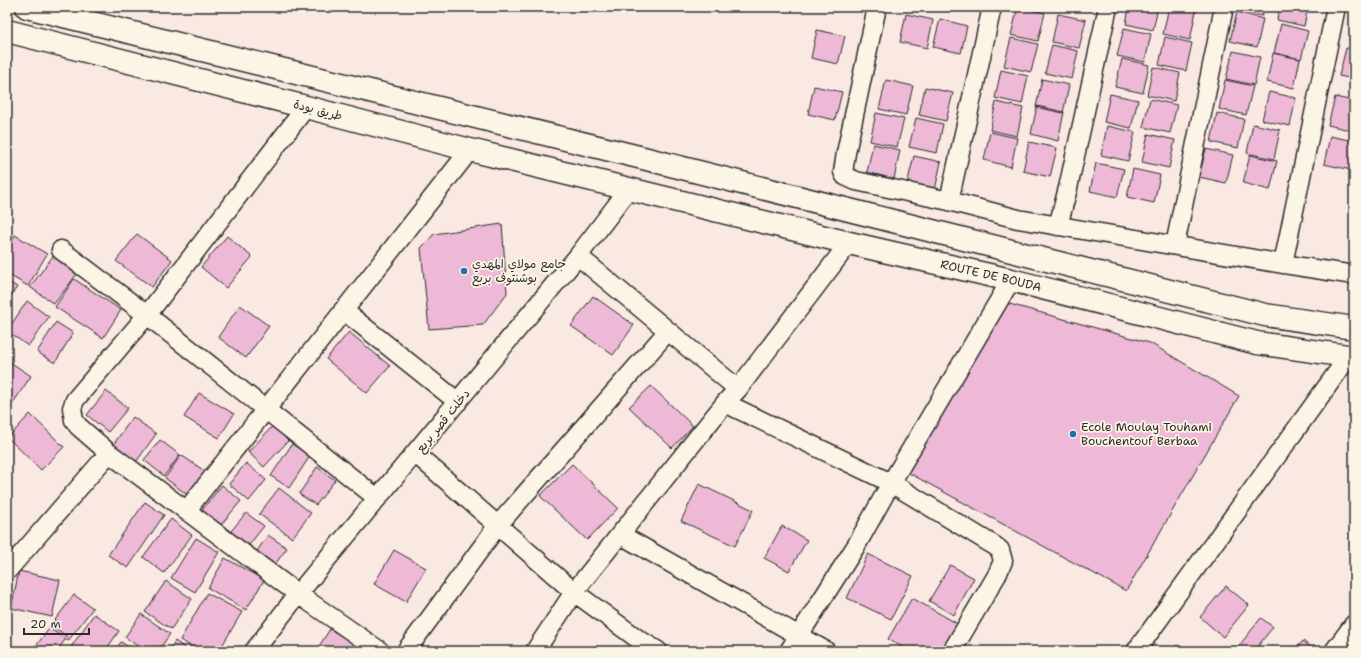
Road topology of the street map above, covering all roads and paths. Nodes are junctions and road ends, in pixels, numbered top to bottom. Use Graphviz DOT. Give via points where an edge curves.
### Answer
graph roads {
  1 [pos="27,7"];
  2 [pos="877,7"];
  3 [pos="992,7"];
  4 [pos="1108,7"];
  5 [pos="1224,7"];
  6 [pos="1336,7"];
  7 [pos="7,31"];
  8 [pos="306,107"];
  9 [pos="470,150"];
  10 [pos="630,189"];
  11 [pos="949,201"];
  12 [pos="1058,226"];
  13 [pos="849,243"];
  14 [pos="1175,246"];
  15 [pos="61,250"];
  16 [pos="578,256"];
  17 [pos="1283,264"];
  18 [pos="1354,275"];
  19 [pos="1011,280"];
  20 [pos="343,310"];
  21 [pos="148,315"];
  22 [pos="1354,328"];
  23 [pos="668,331"];
  24 [pos="1352,353"];
  25 [pos="738,389"];
  26 [pos="458,402"];
  27 [pos="725,403"];
  28 [pos="266,410"];
  29 [pos="109,453"];
  30 [pos="416,454"];
  31 [pos="891,482"];
  32 [pos="378,498"];
  33 [pos="186,511"];
  34 [pos="498,525"];
  35 [pos="621,535"];
  36 [pos="7,571"];
  37 [pos="574,592"];
  38 [pos="298,594"];
  39 [pos="1354,624"];
  40 [pos="799,635"];
  41 [pos="633,645"];
  42 [pos="254,651"];
  43 [pos="380,651"];
  44 [pos="406,651"];
  45 [pos="536,651"];
  46 [pos="658,651"];
  47 [pos="789,651"];
  48 [pos="826,651"];
  49 [pos="952,651"];
  50 [pos="1136,651"];
  51 [pos="1334,651"];
  1 -- 22 [label="main road" via="1265,315"];
  2 -- 11 [label="street" via="843,172 845,176 856,181"];
  3 -- 11 [label="street"];
  4 -- 12 [label="street"];
  5 -- 14 [label="street"];
  6 -- 17 [label="street"];
  7 -- 8 [label="main road, طريق بودة"];
  8 -- 9 [label="main road, طريق بودة"];
  8 -- 21 [label="street"];
  9 -- 10 [label="main road, طريق بودة"];
  9 -- 20 [label="street"];
  10 -- 13 [label="main road, ROUTE DE BOUDA"];
  10 -- 16 [label="street, دخلت قصر بربع"];
  11 -- 12 [label="street" via="1018,219"];
  12 -- 14 [label="street"];
  13 -- 19 [label="main road, ROUTE DE BOUDA"];
  13 -- 25 [label="street"];
  14 -- 17 [label="street"];
  15 -- 21 [label="street"];
  16 -- 23 [label="street"];
  16 -- 26 [label="street, دخلت قصر بربع"];
  17 -- 18 [label="street"];
  19 -- 24 [label="main road, ROUTE DE BOUDA" via="1257,343"];
  19 -- 31 [label="street"];
  20 -- 26 [label="street"];
  20 -- 28 [label="street"];
  21 -- 28 [label="street"];
  21 -- 29 [label="street" via="75,400 72,408 78,426"];
  23 -- 25 [label="street"];
  23 -- 34 [label="street"];
  24 -- 50 [label="street"];
  25 -- 27 [label="street"];
  26 -- 30 [label="street, دخلت قصر بربع"];
  27 -- 31 [label="street"];
  27 -- 35 [label="street"];
  28 -- 32 [label="street"];
  28 -- 33 [label="street"];
  29 -- 33 [label="street"];
  29 -- 36 [label="street"];
  30 -- 32 [label="street, دخلت قصر بربع"];
  30 -- 34 [label="street"];
  31 -- 40 [label="street" via="856,546"];
  31 -- 49 [label="street" via="1000,550 1003,561 997,575"];
  32 -- 38 [label="street, دخلت قصر بربع"];
  33 -- 38 [label="street"];
  34 -- 37 [label="street"];
  34 -- 44 [label="street"];
  35 -- 37 [label="street"];
  35 -- 40 [label="street"];
  37 -- 41 [label="street"];
  37 -- 45 [label="street"];
  38 -- 42 [label="street, دخلت قصر بربع"];
  38 -- 43 [label="street"];
  39 -- 51 [label="street"];
  40 -- 47 [label="street"];
  40 -- 48 [label="street"];
  41 -- 46 [label="street"];
}
